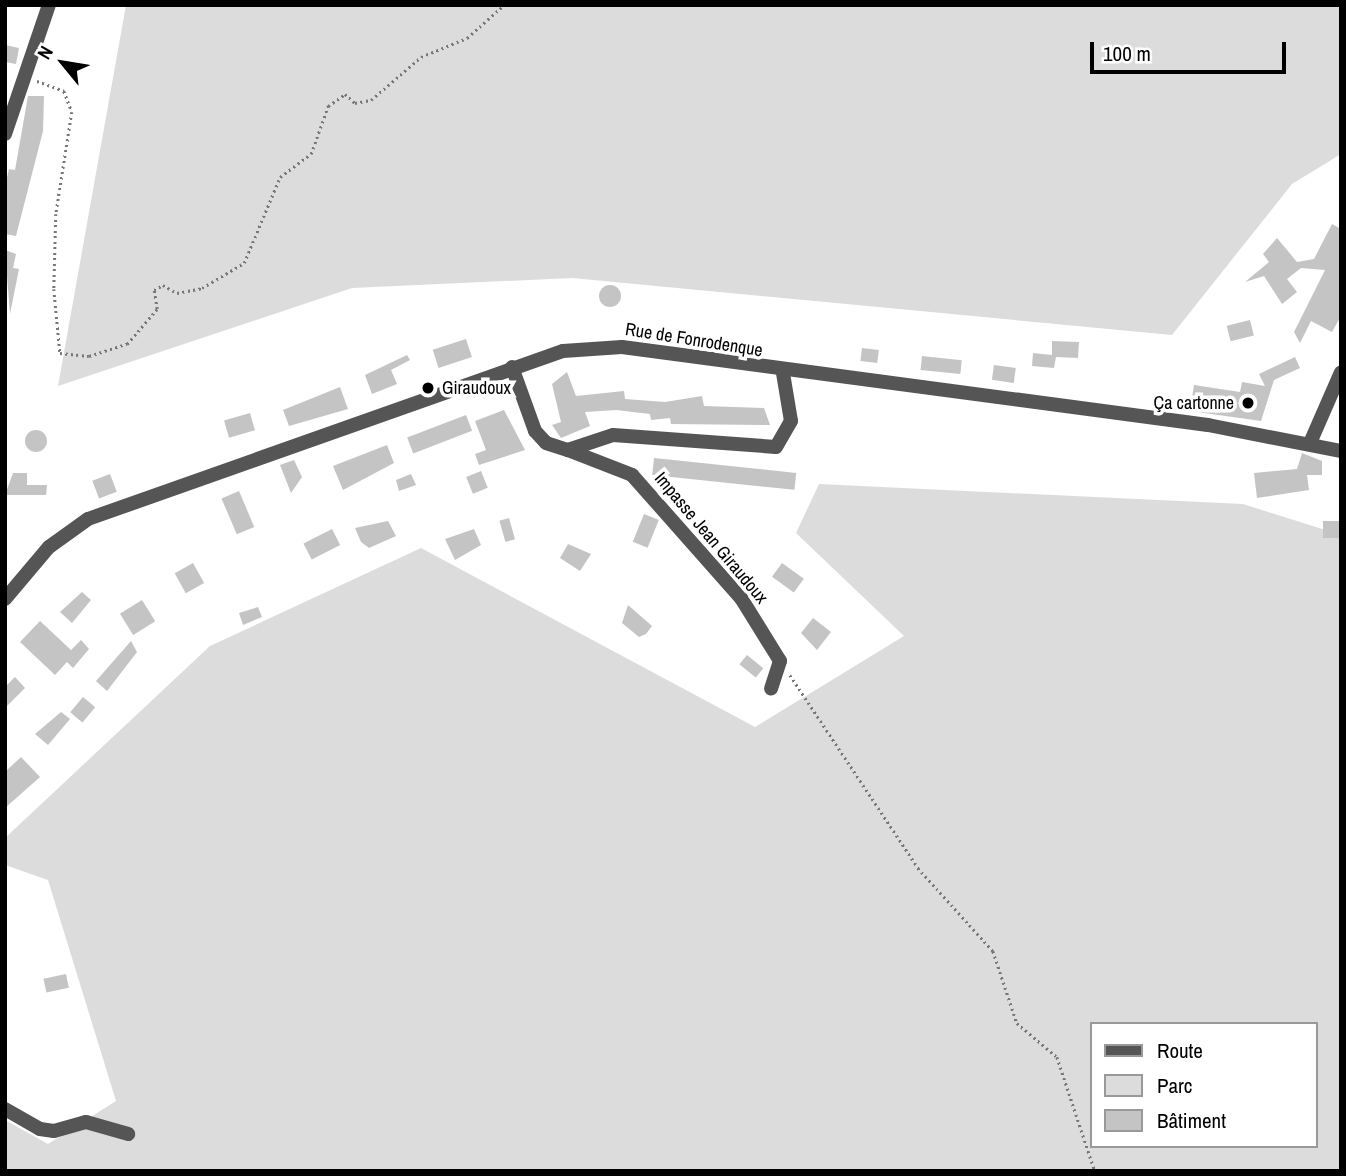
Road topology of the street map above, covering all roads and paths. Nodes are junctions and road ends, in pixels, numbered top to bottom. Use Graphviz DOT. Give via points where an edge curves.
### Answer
graph roads {
  1 [pos="49,5"];
  2 [pos="504,5"];
  3 [pos="27,78"];
  4 [pos="5,134"];
  5 [pos="512,367"];
  6 [pos="1341,372"];
  7 [pos="783,373"];
  8 [pos="1310,443"];
  9 [pos="568,450"];
  10 [pos="1341,451"];
  11 [pos="5,599"];
  12 [pos="780,661"];
  13 [pos="771,689"];
  14 [pos="5,1109"];
  15 [pos="128,1134"];
  16 [pos="1096,1171"];
  1 -- 3 [label="street"];
  2 -- 3 [label="path" via="467,38 421,57 371,100 355,103 345,94 328,106 311,154 280,177 244,263 202,288 177,293 163,285 154,290 157,309 127,344 89,356 60,353 54,289 56,214 72,112 64,91"];
  3 -- 4 [label="street"];
  5 -- 7 [label="street, Rue de Fonrodenque" via="563,351 622,347"];
  5 -- 9 [label="street, Impasse Jean Giraudoux" via="535,431 546,443"];
  5 -- 11 [label="street, Rue de Fonrodenque" via="88,519 49,547"];
  6 -- 8 [label="street"];
  7 -- 8 [label="street, Rue de Fonrodenque"];
  7 -- 9 [label="street" via="791,421 776,447 613,435"];
  8 -- 10 [label="street, Rue de Fonrodenque"];
  9 -- 12 [label="street, Impasse Jean Giraudoux" via="632,475 741,598"];
  12 -- 13 [label="street"];
  12 -- 16 [label="path" via="918,868 993,951 1017,1023 1057,1057"];
  14 -- 15 [label="street" via="40,1129 86,1122"];
}
